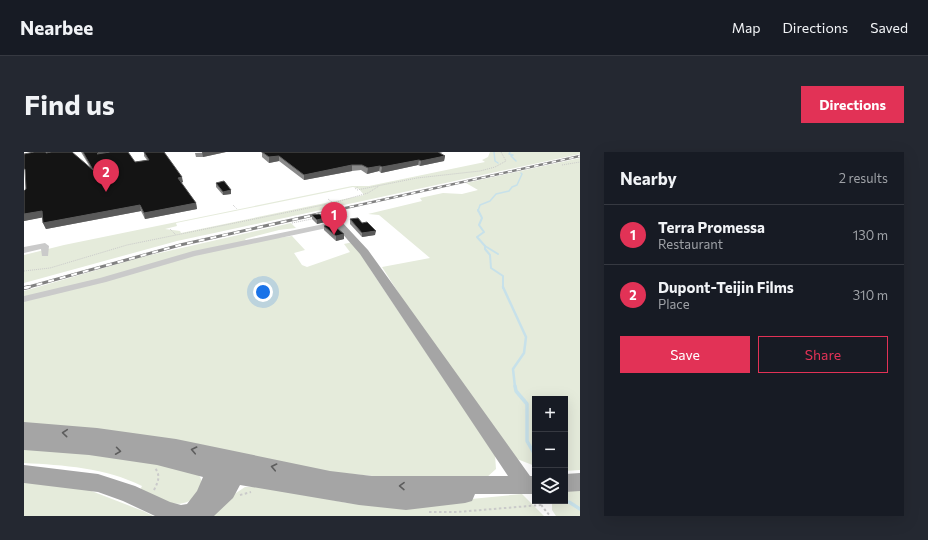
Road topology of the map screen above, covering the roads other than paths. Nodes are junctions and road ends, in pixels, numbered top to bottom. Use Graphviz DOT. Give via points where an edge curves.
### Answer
graph roads {
  1 [pos="343,220"];
  2 [pos="24,250"];
  3 [pos="45,254"];
  4 [pos="24,299"];
  5 [pos="24,429"];
  6 [pos="24,442"];
  7 [pos="227,468"];
  8 [pos="24,474"];
  9 [pos="580,482"];
  10 [pos="568,483"];
  11 [pos="530,485"];
  1 -- 4 [label="lane" via="193,254"];
  1 -- 11 [label="main road"];
  2 -- 3 [label="lane" via="45,246"];
  7 -- 5 [label="main road, one-way" via="176,447 97,435"];
  6 -- 7 [label="main road, one-way" via="89,447"];
  7 -- 8 [label="main road" via="226,491 209,508 181,515 98,483"];
  7 -- 11 [label="main road" via="359,496 406,500"];
  9 -- 10 [label="main road"];
}
